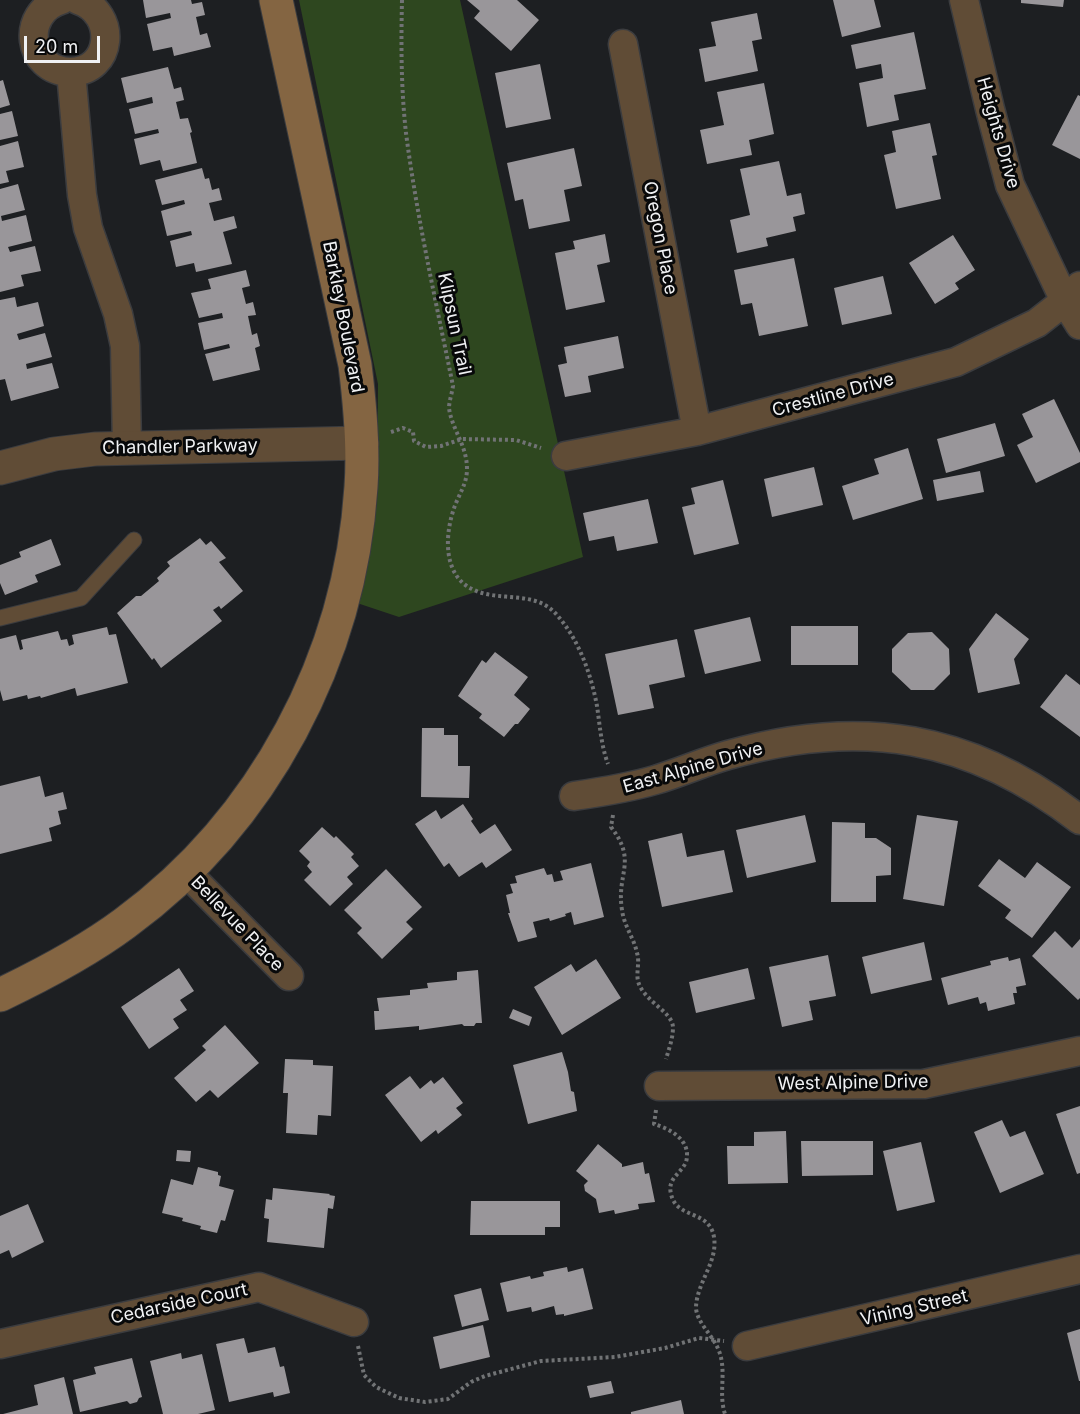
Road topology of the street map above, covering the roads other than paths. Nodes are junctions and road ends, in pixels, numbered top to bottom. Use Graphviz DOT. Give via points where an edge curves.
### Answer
graph roads {
  1 [pos="61,0"];
  2 [pos="78,0"];
  3 [pos="276,0"];
  4 [pos="964,0"];
  5 [pos="623,44"];
  6 [pos="71,72"];
  7 [pos="1073,294"];
  8 [pos="1080,325"];
  9 [pos="697,431"];
  10 [pos="362,443"];
  11 [pos="127,447"];
  12 [pos="566,456"];
  13 [pos="0,468"];
  14 [pos="134,540"];
  15 [pos="0,618"];
  16 [pos="574,796"];
  17 [pos="1080,820"];
  18 [pos="186,872"];
  19 [pos="289,976"];
  20 [pos="0,995"];
  21 [pos="1080,1051"];
  22 [pos="659,1086"];
  23 [pos="1080,1269"];
  24 [pos="354,1322"];
  25 [pos="0,1344"];
  26 [pos="747,1346"];
  1 -- 6 [label="street" via="43,10 36,21 34,45 47,65"];
  2 -- 6 [label="street" via="96,10 103,20 105,44 92,64"];
  3 -- 10 [label="main road, Barkley Boulevard" via="356,365"];
  4 -- 7 [label="street, Heights Drive" via="1010,185"];
  5 -- 9 [label="street, Oregon Place"];
  6 -- 11 [label="street" via="88,228 125,346"];
  7 -- 8 [label="street, Heights Drive"];
  7 -- 9 [label="street, Crestline Drive" via="1037,323 956,362"];
  9 -- 12 [label="street, Crestline Drive"];
  10 -- 11 [label="street, Chandler Parkway"];
  10 -- 18 [label="main road, Barkley Boulevard" via="354,548 341,608 322,666 297,722 260,784"];
  11 -- 13 [label="street, Chandler Parkway" via="54,454"];
  14 -- 15 [label="lane" via="81,598"];
  16 -- 17 [label="street, East Alpine Drive" via="655,780 728,755 784,742 866,736 952,750 993,765 1034,786"];
  18 -- 19 [label="street, Bellevue Place"];
  18 -- 20 [label="main road, Barkley Boulevard" via="134,917 92,946"];
  21 -- 22 [label="street, West Alpine Drive" via="924,1083"];
  23 -- 26 [label="street, Vining Street"];
  24 -- 25 [label="street, Cedarside Court" via="259,1287"];
}
